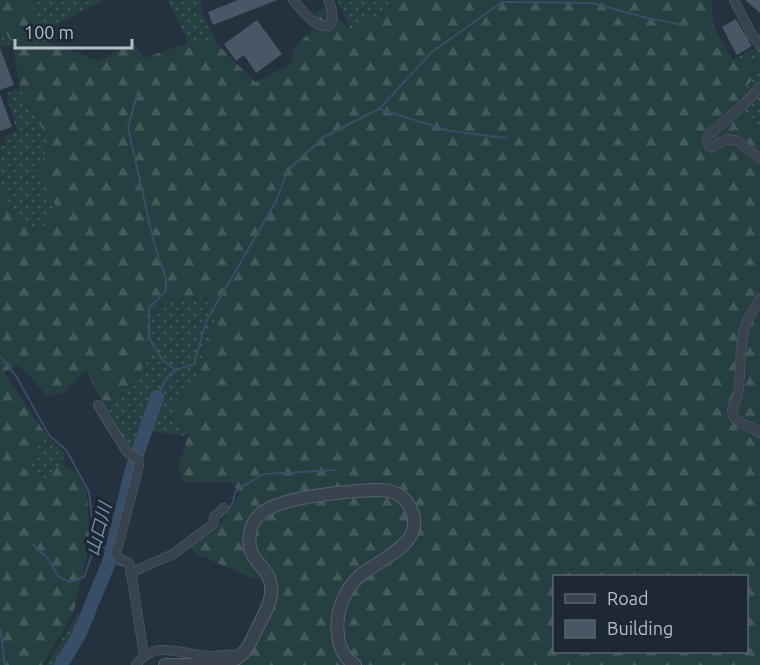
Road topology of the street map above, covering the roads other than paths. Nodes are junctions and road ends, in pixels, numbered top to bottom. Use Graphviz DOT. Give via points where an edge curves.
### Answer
graph roads {
  1 [pos="293,0"];
  2 [pos="328,0"];
  3 [pos="734,0"];
  4 [pos="760,45"];
  5 [pos="760,87"];
  6 [pos="760,159"];
  7 [pos="760,299"];
  8 [pos="98,405"];
  9 [pos="760,433"];
  10 [pos="224,508"];
  11 [pos="130,573"];
  12 [pos="144,655"];
  13 [pos="242,656"];
  14 [pos="136,665"];
  15 [pos="165,665"];
  16 [pos="220,665"];
  17 [pos="355,665"];
  1 -- 2 [label="street" via="323,27 332,21"];
  3 -- 4 [label="street"];
  5 -- 6 [label="street" via="710,134 707,143 713,147 727,139 738,141"];
  7 -- 9 [label="street" via="744,331 738,397 732,414"];
  8 -- 11 [label="street" via="127,452 140,465 116,554 129,563"];
  10 -- 11 [label="street" via="214,517 213,524 173,554"];
  11 -- 12 [label="street"];
  12 -- 13 [label="street" via="171,650"];
  12 -- 14 [label="street"];
  13 -- 16 [label="street"];
  13 -- 17 [label="street" via="272,597 272,585 250,547 254,521 262,512 298,499 380,490 395,492 408,504 413,533 398,550 361,575 348,589 338,612 339,643 343,654"];
  15 -- 16 [label="street"];
}
